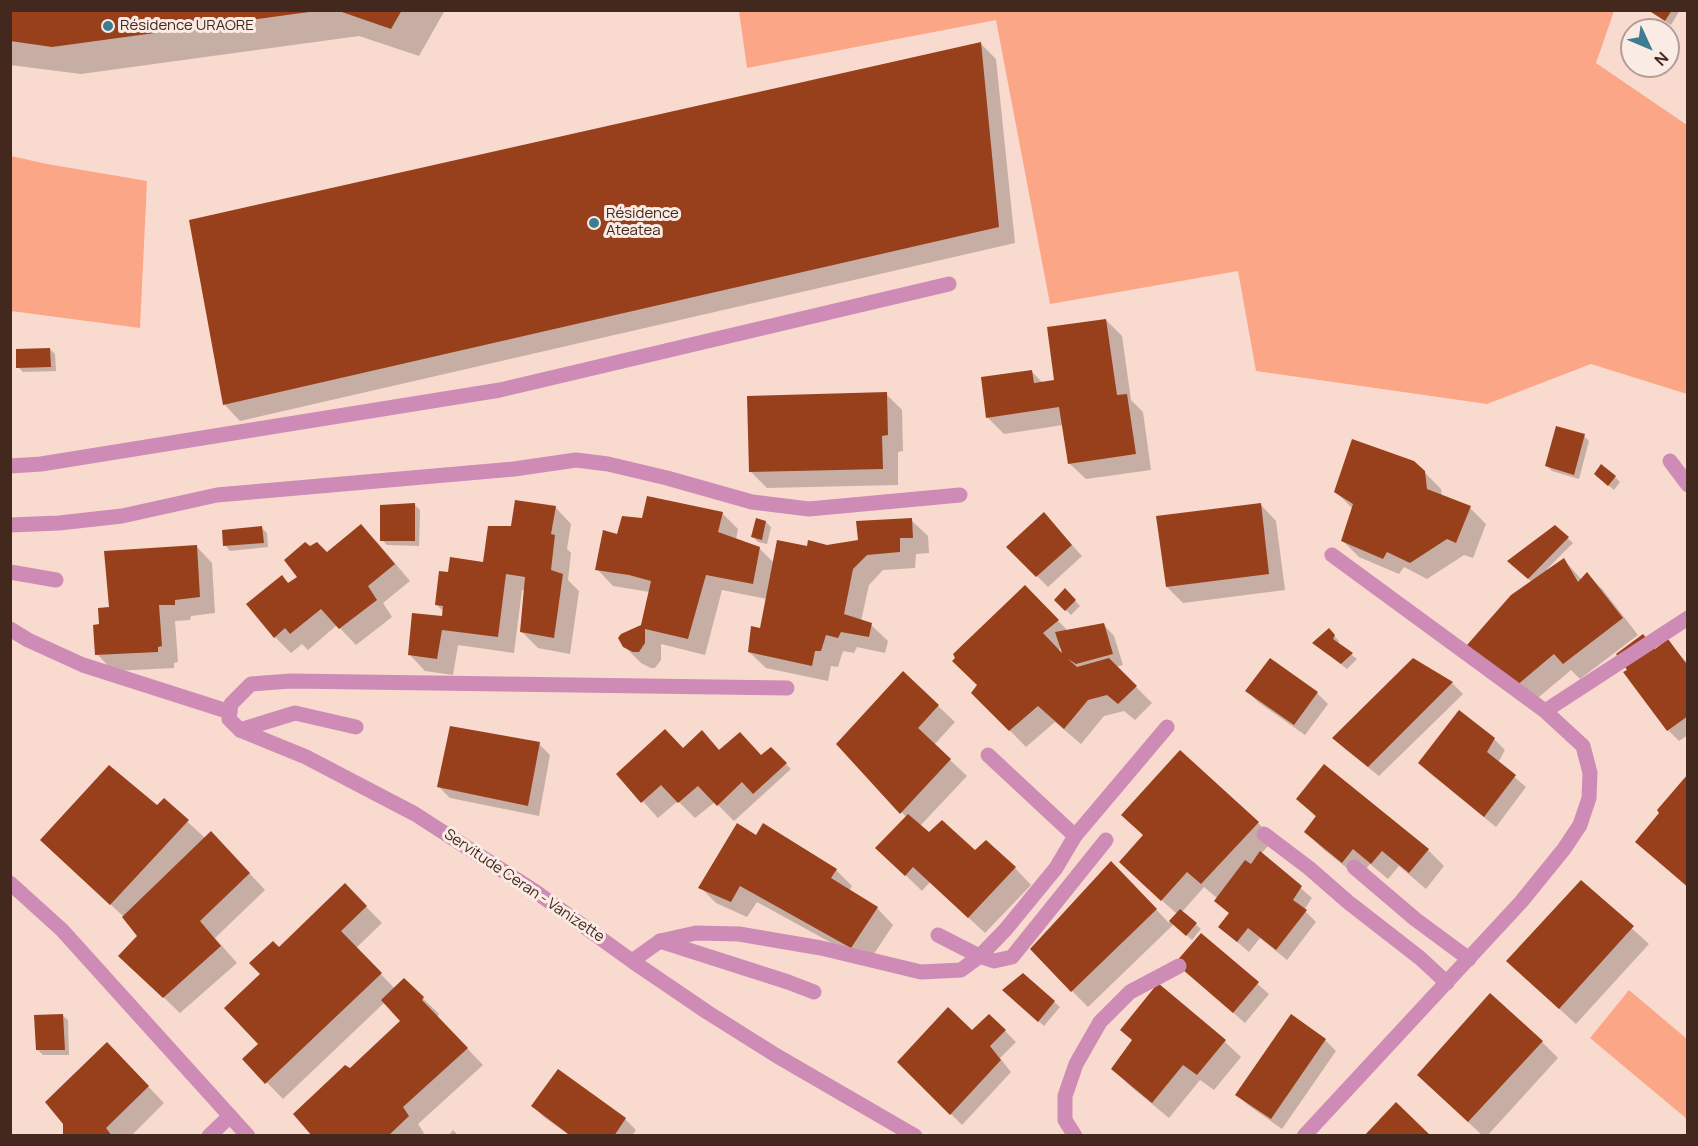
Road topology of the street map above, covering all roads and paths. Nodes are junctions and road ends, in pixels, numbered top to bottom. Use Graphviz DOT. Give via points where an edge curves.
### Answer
graph roads {
  1 [pos="949,284"];
  2 [pos="1670,461"];
  3 [pos="10,466"];
  4 [pos="1688,485"];
  5 [pos="960,495"];
  6 [pos="10,525"];
  7 [pos="1332,555"];
  8 [pos="10,572"];
  9 [pos="56,580"];
  10 [pos="1688,618"];
  11 [pos="10,628"];
  12 [pos="787,688"];
  13 [pos="1545,711"];
  14 [pos="230,712"];
  15 [pos="356,727"];
  16 [pos="1167,727"];
  17 [pos="240,730"];
  18 [pos="988,755"];
  19 [pos="1264,834"];
  20 [pos="1075,836"];
  21 [pos="1106,840"];
  22 [pos="1354,867"];
  23 [pos="10,883"];
  24 [pos="938,935"];
  25 [pos="660,941"];
  26 [pos="980,956"];
  27 [pos="1469,959"];
  28 [pos="632,961"];
  29 [pos="1179,966"];
  30 [pos="1447,982"];
  31 [pos="814,992"];
  32 [pos="230,1116"];
  33 [pos="209,1136"];
  34 [pos="248,1136"];
  35 [pos="915,1136"];
  36 [pos="1075,1136"];
  37 [pos="1304,1136"];
  1 -- 3 [label="street" via="500,390"];
  2 -- 4 [label="street"];
  5 -- 6 [label="street" via="809,509 752,502 648,473 576,460 217,495 122,516"];
  7 -- 13 [label="street"];
  8 -- 9 [label="street"];
  10 -- 13 [label="street"];
  11 -- 14 [label="street" via="83,665"];
  12 -- 14 [label="street" via="290,681 251,684 231,704"];
  13 -- 27 [label="street" via="1583,746 1590,773 1589,798 1580,825 1564,849"];
  14 -- 17 [label="street" via="229,719"];
  15 -- 17 [label="street" via="295,713"];
  16 -- 20 [label="street"];
  17 -- 28 [label="street, Servitude Ceran - Vanizette" via="306,757 414,814 536,892"];
  18 -- 20 [label="street"];
  19 -- 30 [label="street"];
  20 -- 26 [label="street" via="1056,868"];
  21 -- 26 [label="street" via="1012,957 994,962"];
  22 -- 27 [label="street" via="1415,920"];
  23 -- 32 [label="street" via="62,930"];
  24 -- 26 [label="street"];
  25 -- 26 [label="street" via="696,933 739,934 821,948 921,972 961,970"];
  25 -- 28 [label="street"];
  25 -- 31 [label="street"];
  27 -- 30 [label="street"];
  28 -- 35 [label="street, Servitude Ceran - Vanizette" via="777,1056"];
  29 -- 36 [label="street" via="1130,992 1100,1022 1076,1064 1065,1096 1065,1120"];
  30 -- 37 [label="street"];
  32 -- 33 [label="street"];
  32 -- 34 [label="street"];
}
